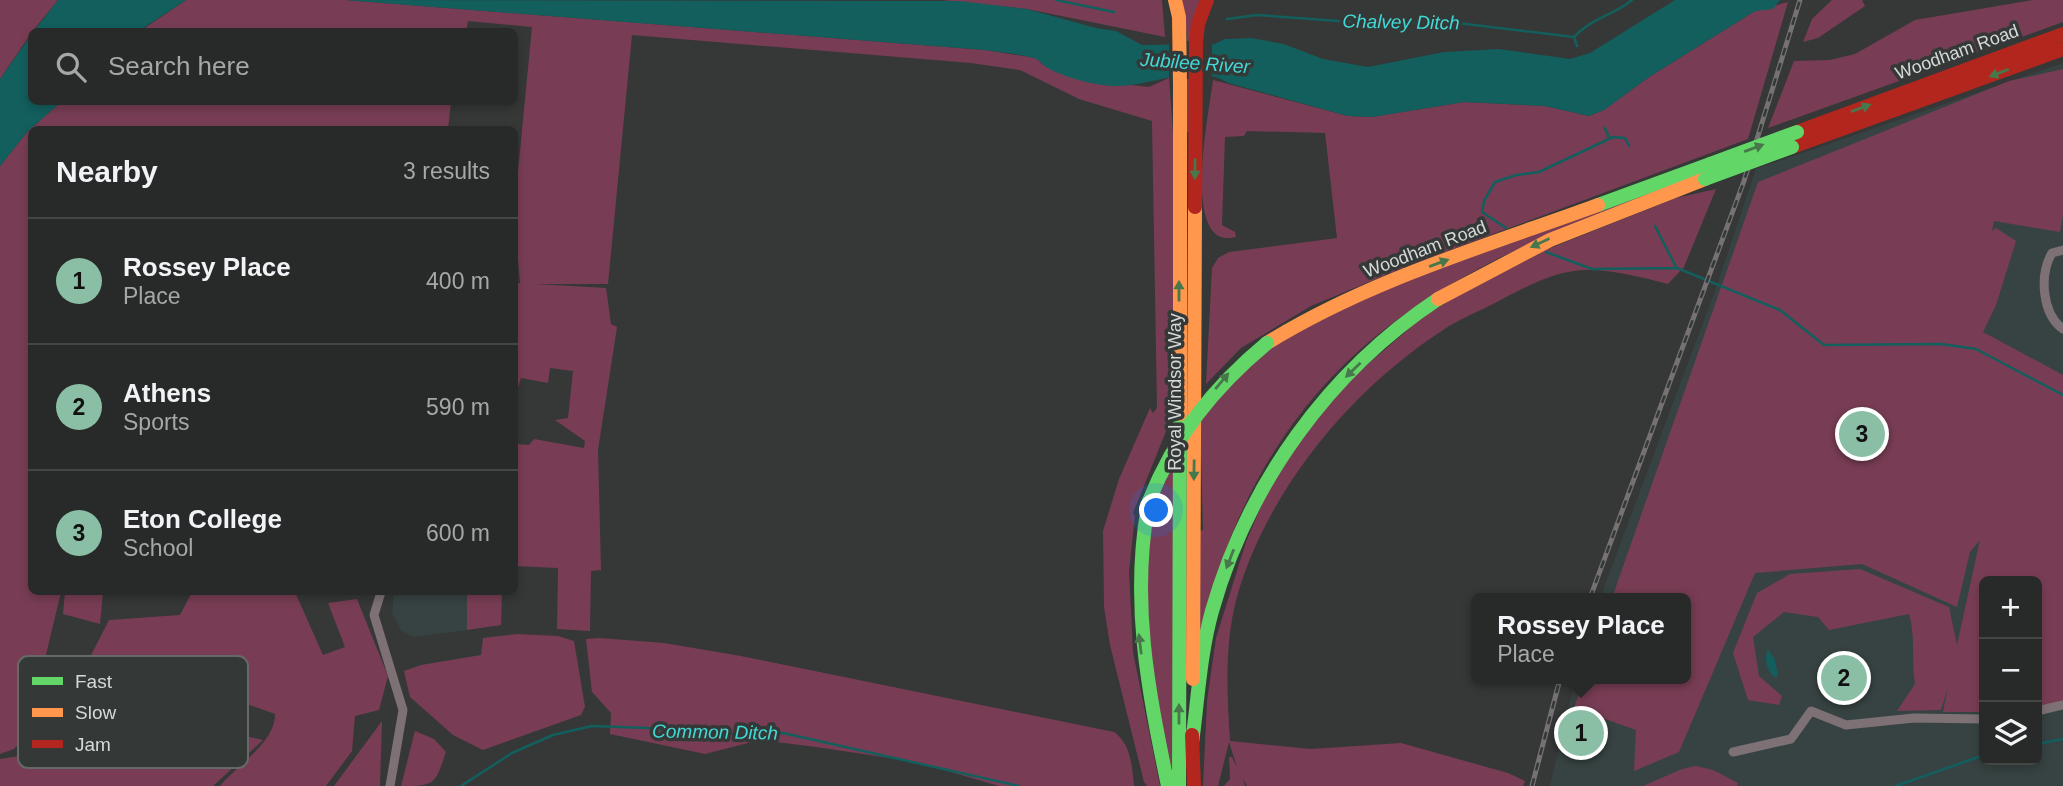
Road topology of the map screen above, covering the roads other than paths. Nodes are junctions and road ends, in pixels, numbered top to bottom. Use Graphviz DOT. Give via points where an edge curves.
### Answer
graph roads {
  1 [pos="1175,0"];
  2 [pos="1206,0"];
  3 [pos="2063,34"];
  4 [pos="2063,49"];
  5 [pos="2063,250"];
  6 [pos="2063,329"];
  7 [pos="380,595"];
  8 [pos="2063,705"];
  9 [pos="2042,710"];
  10 [pos="1979,719"];
  11 [pos="1192,743"];
  12 [pos="1733,752"];
  13 [pos="1180,784"];
  14 [pos="390,786"];
  13 -- 1 [label="main road, Royal Windsor Way, one-way" via="1180,103"];
  2 -- 11 [label="main road, Royal Windsor Way, one-way" via="1196,36"];
  13 -- 3 [label="main road, Woodham Road, one-way, bridge" via="1138,620 1136,582 1149,501 1163,463 1179,433 1228,373 1310,317 1387,282"];
  4 -- 11 [label="main road, Woodham Road, one-way, bridge" via="1603,216 1481,272 1402,323 1297,431 1246,518 1212,614"];
  5 -- 6 [label="street" via="2052,253 2045,284 2050,316"];
  7 -- 14 [label="street" via="374,615 403,710"];
  8 -- 9 [label="street"];
  10 -- 12 [label="street" via="1914,718 1846,725 1811,711 1791,739"];
  11 -- 13 [label="main road, Royal Windsor Way"];
}
